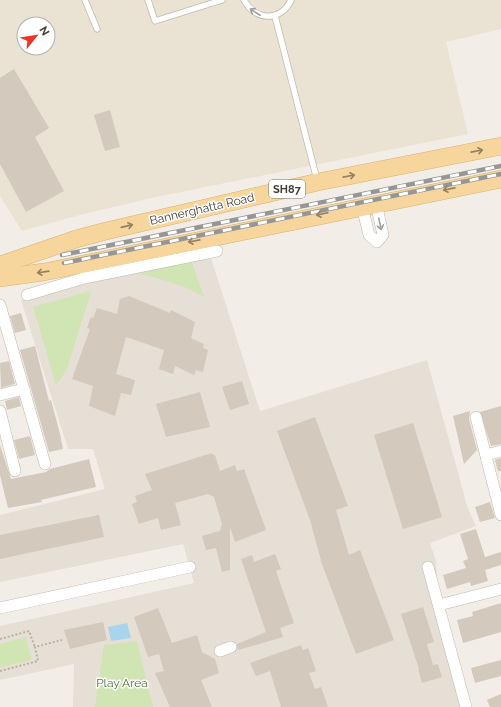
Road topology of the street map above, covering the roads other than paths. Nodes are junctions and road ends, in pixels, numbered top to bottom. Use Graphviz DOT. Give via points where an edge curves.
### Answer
graph roads {
  1 [pos="85,0"];
  2 [pos="148,0"];
  3 [pos="222,0"];
  4 [pos="244,0"];
  5 [pos="291,0"];
  6 [pos="275,16"];
  7 [pos="97,29"];
  8 [pos="501,146"];
  9 [pos="501,179"];
  10 [pos="318,182"];
  11 [pos="106,231"];
  12 [pos="217,251"];
  13 [pos="112,258"];
  14 [pos="0,265"];
  15 [pos="0,278"];
  16 [pos="27,295"];
  17 [pos="0,305"];
  18 [pos="24,389"];
  19 [pos="0,394"];
  20 [pos="0,411"];
  21 [pos="476,417"];
  22 [pos="501,451"];
  23 [pos="486,455"];
  24 [pos="45,464"];
  25 [pos="15,471"];
  26 [pos="501,515"];
  27 [pos="190,567"];
  28 [pos="428,567"];
  29 [pos="501,588"];
  30 [pos="439,605"];
  31 [pos="0,608"];
  32 [pos="231,647"];
  33 [pos="220,650"];
  34 [pos="466,707"];
  1 -- 7 [label="lane"];
  2 -- 3 [label="lane" via="155,21"];
  6 -- 4 [label="lane, one-way" via="260,16 253,12"];
  5 -- 6 [label="lane" via="285,9"];
  6 -- 10 [label="lane"];
  10 -- 8 [label="main road, Bannerghatta Road / SH87, one-way"];
  9 -- 13 [label="main road, one-way"];
  11 -- 10 [label="main road, Bannerghatta Road / SH87, one-way"];
  11 -- 13 [label="main road"];
  11 -- 14 [label="main road, Bannerghatta Road / SH87"];
  12 -- 16 [label="street" via="84,278"];
  13 -- 15 [label="main road, one-way"];
  17 -- 18 [label="street"];
  18 -- 19 [label="street"];
  18 -- 24 [label="street"];
  20 -- 25 [label="street"];
  21 -- 23 [label="street"];
  22 -- 23 [label="street"];
  23 -- 26 [label="street"];
  27 -- 31 [label="street"];
  28 -- 30 [label="street"];
  29 -- 30 [label="street"];
  30 -- 34 [label="street"];
  32 -- 33 [label="street"];
}
